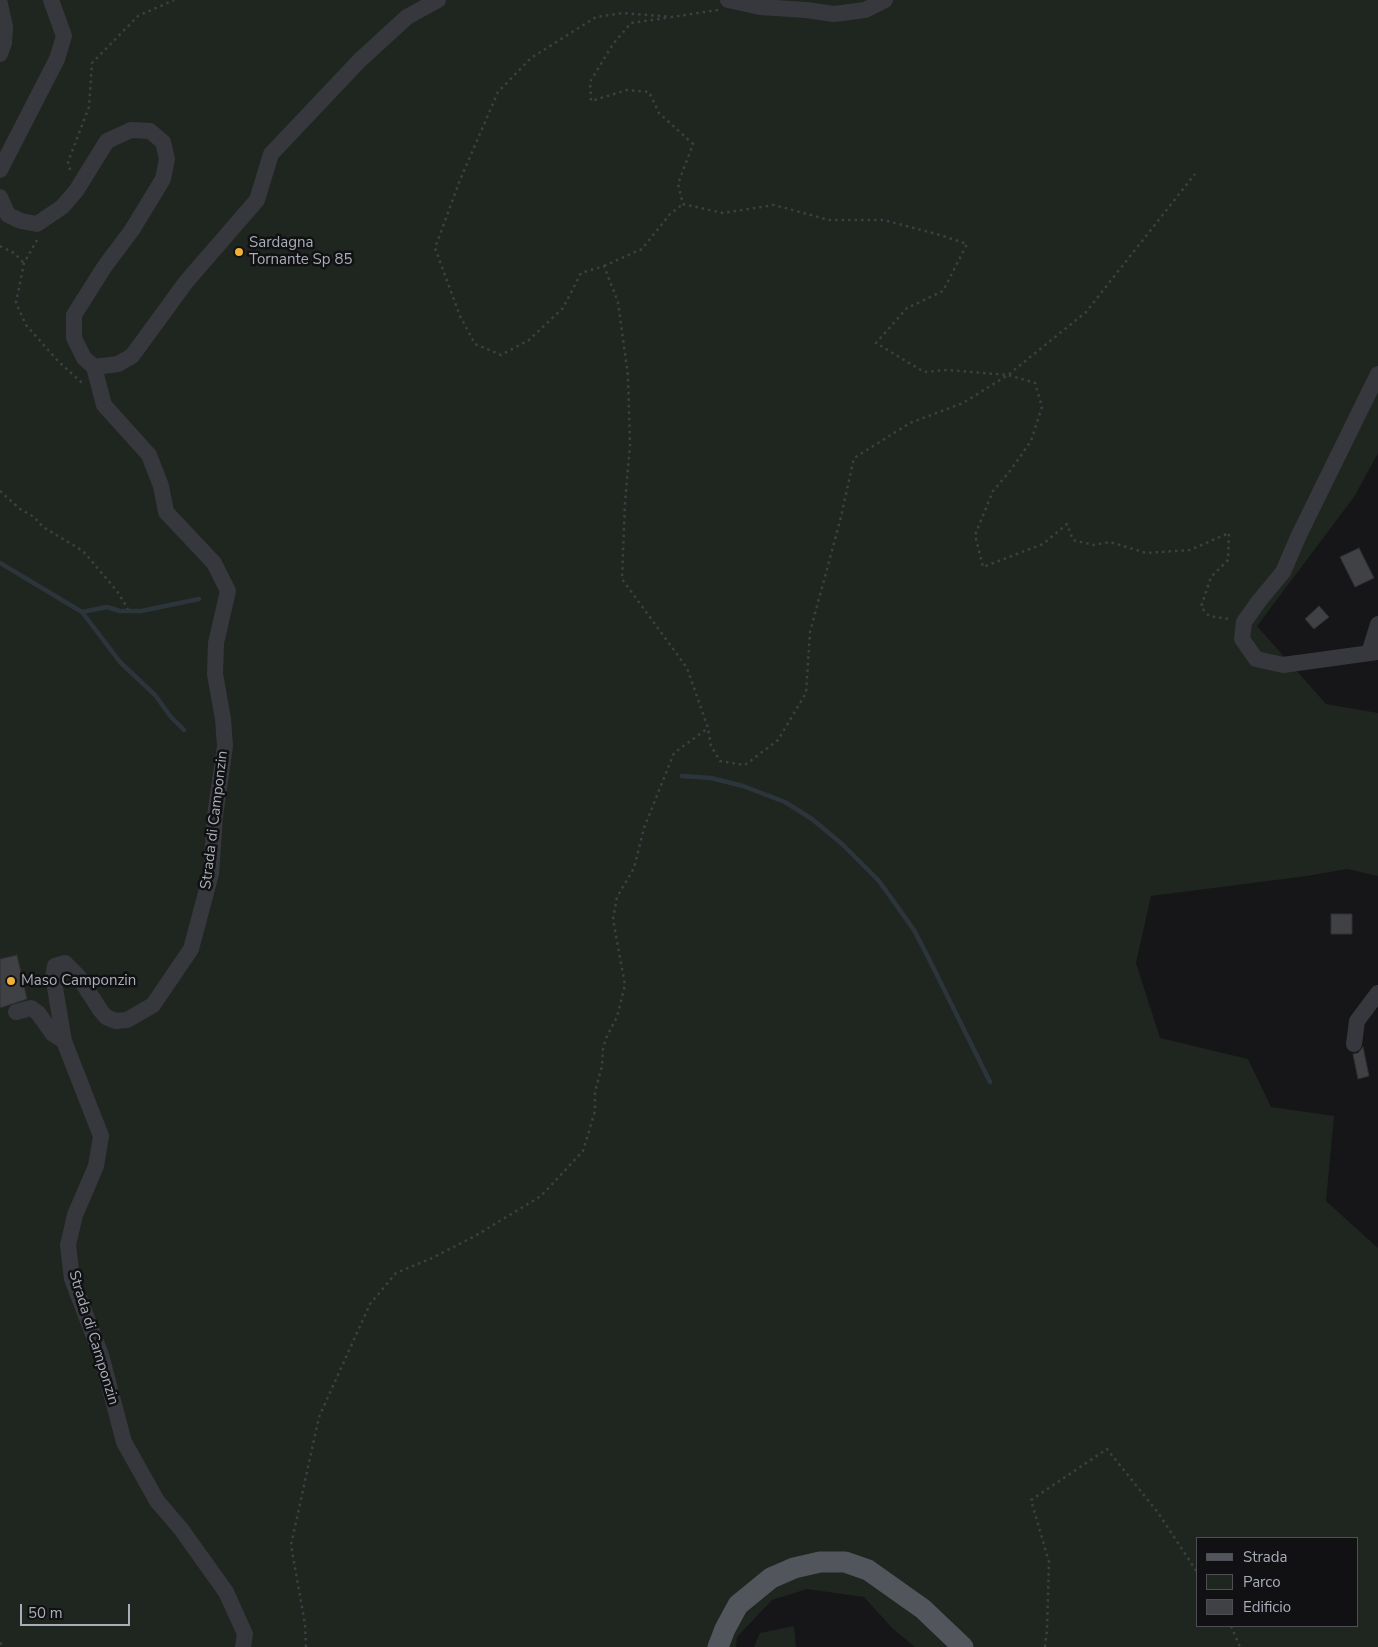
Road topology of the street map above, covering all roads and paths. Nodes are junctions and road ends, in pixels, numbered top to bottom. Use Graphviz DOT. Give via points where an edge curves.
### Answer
graph roads {
  1 [pos="51,0"];
  2 [pos="174,0"];
  3 [pos="438,0"];
  4 [pos="885,0"];
  5 [pos="0,4"];
  6 [pos="725,4"];
  7 [pos="672,17"];
  8 [pos="0,54"];
  9 [pos="0,170"];
  10 [pos="1195,174"];
  11 [pos="76,191"];
  12 [pos="0,197"];
  13 [pos="683,204"];
  14 [pos="0,246"];
  15 [pos="604,266"];
  16 [pos="94,367"];
  17 [pos="1378,374"];
  18 [pos="1008,375"];
  19 [pos="84,386"];
  20 [pos="0,491"];
  21 [pos="128,609"];
  22 [pos="1232,620"];
  23 [pos="1378,624"];
  24 [pos="1374,652"];
  25 [pos="708,728"];
  26 [pos="1378,994"];
  27 [pos="16,1012"];
  28 [pos="64,1042"];
  29 [pos="1354,1044"];
  30 [pos="1196,1570"];
  31 [pos="1231,1627"];
  32 [pos="0,1643"];
  33 [pos="5,1647"];
  34 [pos="243,1647"];
  35 [pos="306,1647"];
  36 [pos="718,1647"];
  37 [pos="963,1647"];
  38 [pos="1045,1647"];
  39 [pos="1240,1647"];
  1 -- 9 [label="street" via="64,36 57,59"];
  2 -- 11 [label="path" via="138,16 92,63 88,107 68,162"];
  3 -- 16 [label="street" via="408,17 360,60 271,154 256,200 186,282 132,356 118,364"];
  4 -- 6 [label="street" via="866,10 834,14"];
  5 -- 8 [label="street" via="5,27"];
  6 -- 7 [label="path"];
  7 -- 13 [label="path" via="631,23 613,44 590,82 592,101 627,90 648,92 659,113 693,144 678,184"];
  7 -- 15 [label="path" via="622,13 596,17 531,58 498,92 435,248 460,316 475,344 500,355 529,340 563,308 581,273"];
  10 -- 18 [label="path" via="1086,312"];
  11 -- 12 [label="street" via="62,207 37,224 21,222 8,215"];
  11 -- 16 [label="street" via="106,141 131,130 150,131 163,142 168,159 163,179 74,315 74,338 84,358"];
  13 -- 15 [label="path" via="670,214 642,248"];
  13 -- 18 [label="path" via="723,213 774,205 829,220 884,220 967,244 943,291 907,308 876,343 924,372 947,370"];
  14 -- 19 [label="path" via="24,263 16,303 26,325"];
  15 -- 25 [label="path" via="618,302 628,376 630,445 622,579 686,668"];
  16 -- 28 [label="street, Strada di Camponzin" via="104,405 149,455 161,486 166,512 214,563 228,591 216,643 215,674 225,746 211,874 191,949 153,1005 127,1020 116,1021 106,1017 78,976 65,963 55,966"];
  17 -- 24 [label="street" via="1283,572 1244,622 1242,639 1256,659 1283,665"];
  18 -- 22 [label="path" via="1035,383 1042,407 1031,440 993,491 975,535 983,567 1043,544 1067,524 1073,540 1094,544 1110,542 1146,553 1190,550 1229,533 1228,560 1211,577 1200,607 1209,616"];
  18 -- 25 [label="path" via="963,402 910,422 854,458 810,632 806,693 778,740 745,765 720,761 711,746"];
  20 -- 21 [label="path" via="43,527 82,551 117,591"];
  23 -- 24 [label="street"];
  25 -- 35 [label="path" via="674,753 644,828 634,868 617,897 613,919 625,985 617,1016 603,1048 595,1092 596,1111 584,1151 541,1196 475,1236 396,1273 370,1304 320,1417 291,1545"];
  26 -- 29 [label="street" via="1357,1022"];
  27 -- 28 [label="street" via="31,1008"];
  28 -- 34 [label="street, Strada di Camponzin" via="101,1136 96,1166 75,1215 68,1245 72,1279 101,1355 124,1442 157,1501 226,1592 245,1634"];
  30 -- 38 [label="path" via="1159,1514 1107,1448 1031,1500 1049,1562"];
  31 -- 39 [label="path"];
  32 -- 33 [label="path"];
  36 -- 37 [label="main road" via="738,1605 771,1578 820,1562 845,1562 868,1570 923,1609"];
}
